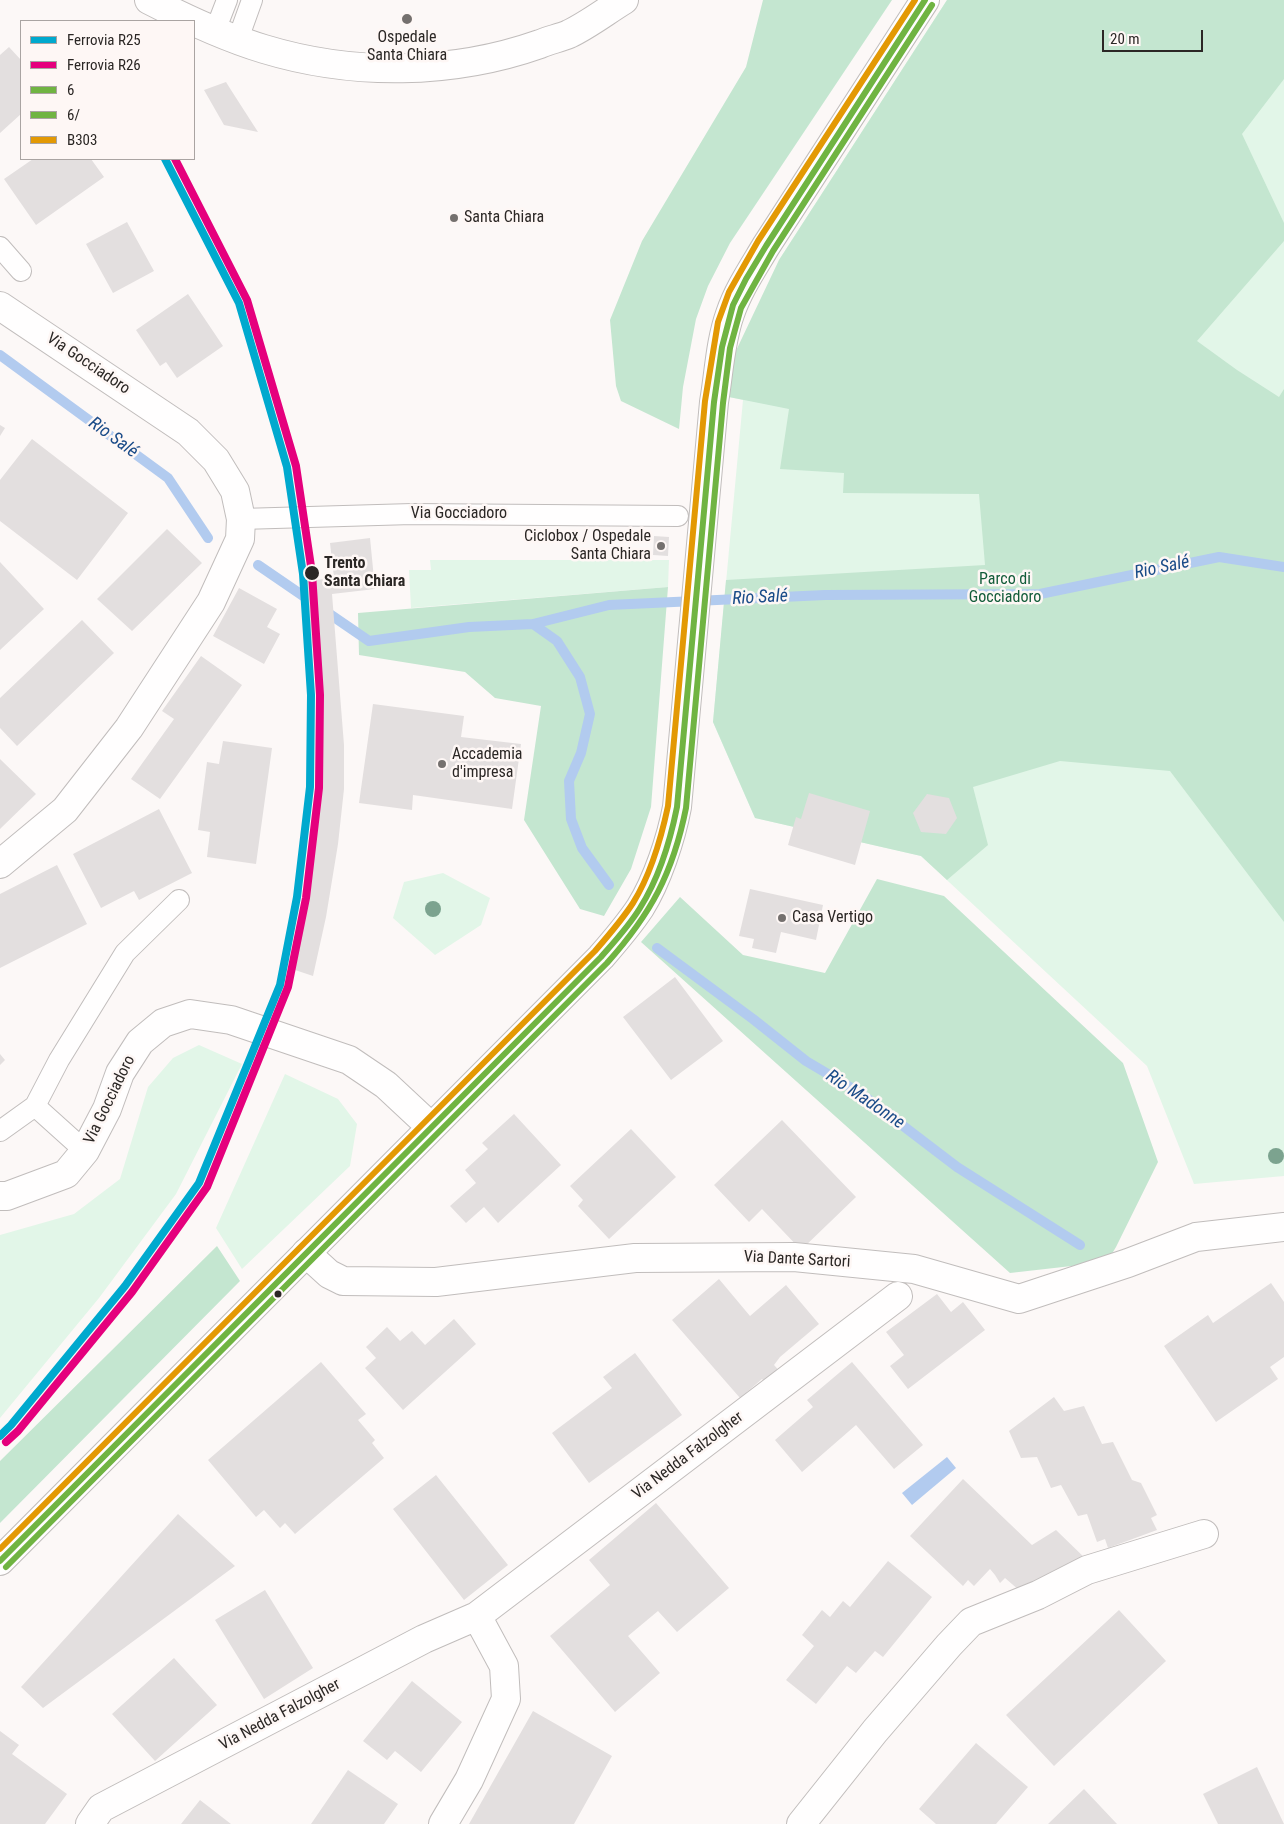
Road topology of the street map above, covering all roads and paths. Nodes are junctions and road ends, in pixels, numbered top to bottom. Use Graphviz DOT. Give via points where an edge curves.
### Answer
graph roads {
  1 [pos="149,0"];
  2 [pos="227,0"];
  3 [pos="252,0"];
  4 [pos="624,0"];
  5 [pos="925,0"];
  6 [pos="194,20"];
  7 [pos="195,21"];
  8 [pos="234,38"];
  9 [pos="0,248"];
  10 [pos="21,271"];
  11 [pos="0,306"];
  12 [pos="678,516"];
  13 [pos="241,519"];
  14 [pos="0,864"];
  15 [pos="179,900"];
  16 [pos="35,1106"];
  17 [pos="431,1126"];
  18 [pos="0,1131"];
  19 [pos="85,1151"];
  20 [pos="0,1196"];
  21 [pos="1284,1227"];
  22 [pos="306,1253"];
  23 [pos="898,1296"];
  24 [pos="1204,1534"];
  25 [pos="0,1562"];
  26 [pos="477,1616"];
  27 [pos="90,1824"];
  28 [pos="443,1824"];
  29 [pos="801,1824"];
  1 -- 6 [label="street"];
  2 -- 8 [label="lane"];
  3 -- 8 [label="lane"];
  4 -- 8 [label="street" via="569,34 510,54 460,64 356,68 306,60"];
  5 -- 17 [label="street" via="745,281 729,315 714,402 678,807 667,848 641,907 622,932"];
  7 -- 8 [label="street"];
  9 -- 10 [label="lane"];
  11 -- 13 [label="street, Via Gocciadoro" via="188,432 216,460 235,492"];
  12 -- 13 [label="lane, Via Gocciadoro" via="412,514"];
  13 -- 14 [label="street, Via Gocciadoro" via="240,539 211,602 129,728 66,810"];
  15 -- 16 [label="lane" via="125,953 59,1060"];
  16 -- 18 [label="lane"];
  16 -- 19 [label="lane"];
  17 -- 19 [label="street, Via Gocciadoro" via="386,1085 350,1060 231,1020 190,1014 163,1023 140,1042 120,1073 107,1109"];
  17 -- 22 [label="street"];
  19 -- 20 [label="street, Via Gocciadoro" via="66,1174"];
  21 -- 22 [label="street, Via Dante Sartori" via="1196,1237 1019,1299 914,1269 794,1257 635,1258 436,1282 343,1281 329,1274"];
  22 -- 25 [label="street"];
  23 -- 26 [label="street, Via Nedda Falzolgher"];
  24 -- 29 [label="street" via="1087,1570 1038,1595 971,1622 875,1731"];
  26 -- 27 [label="street, Via Nedda Falzolgher" via="424,1639 101,1808"];
  26 -- 28 [label="street" via="504,1666 506,1699 469,1780"];
}
